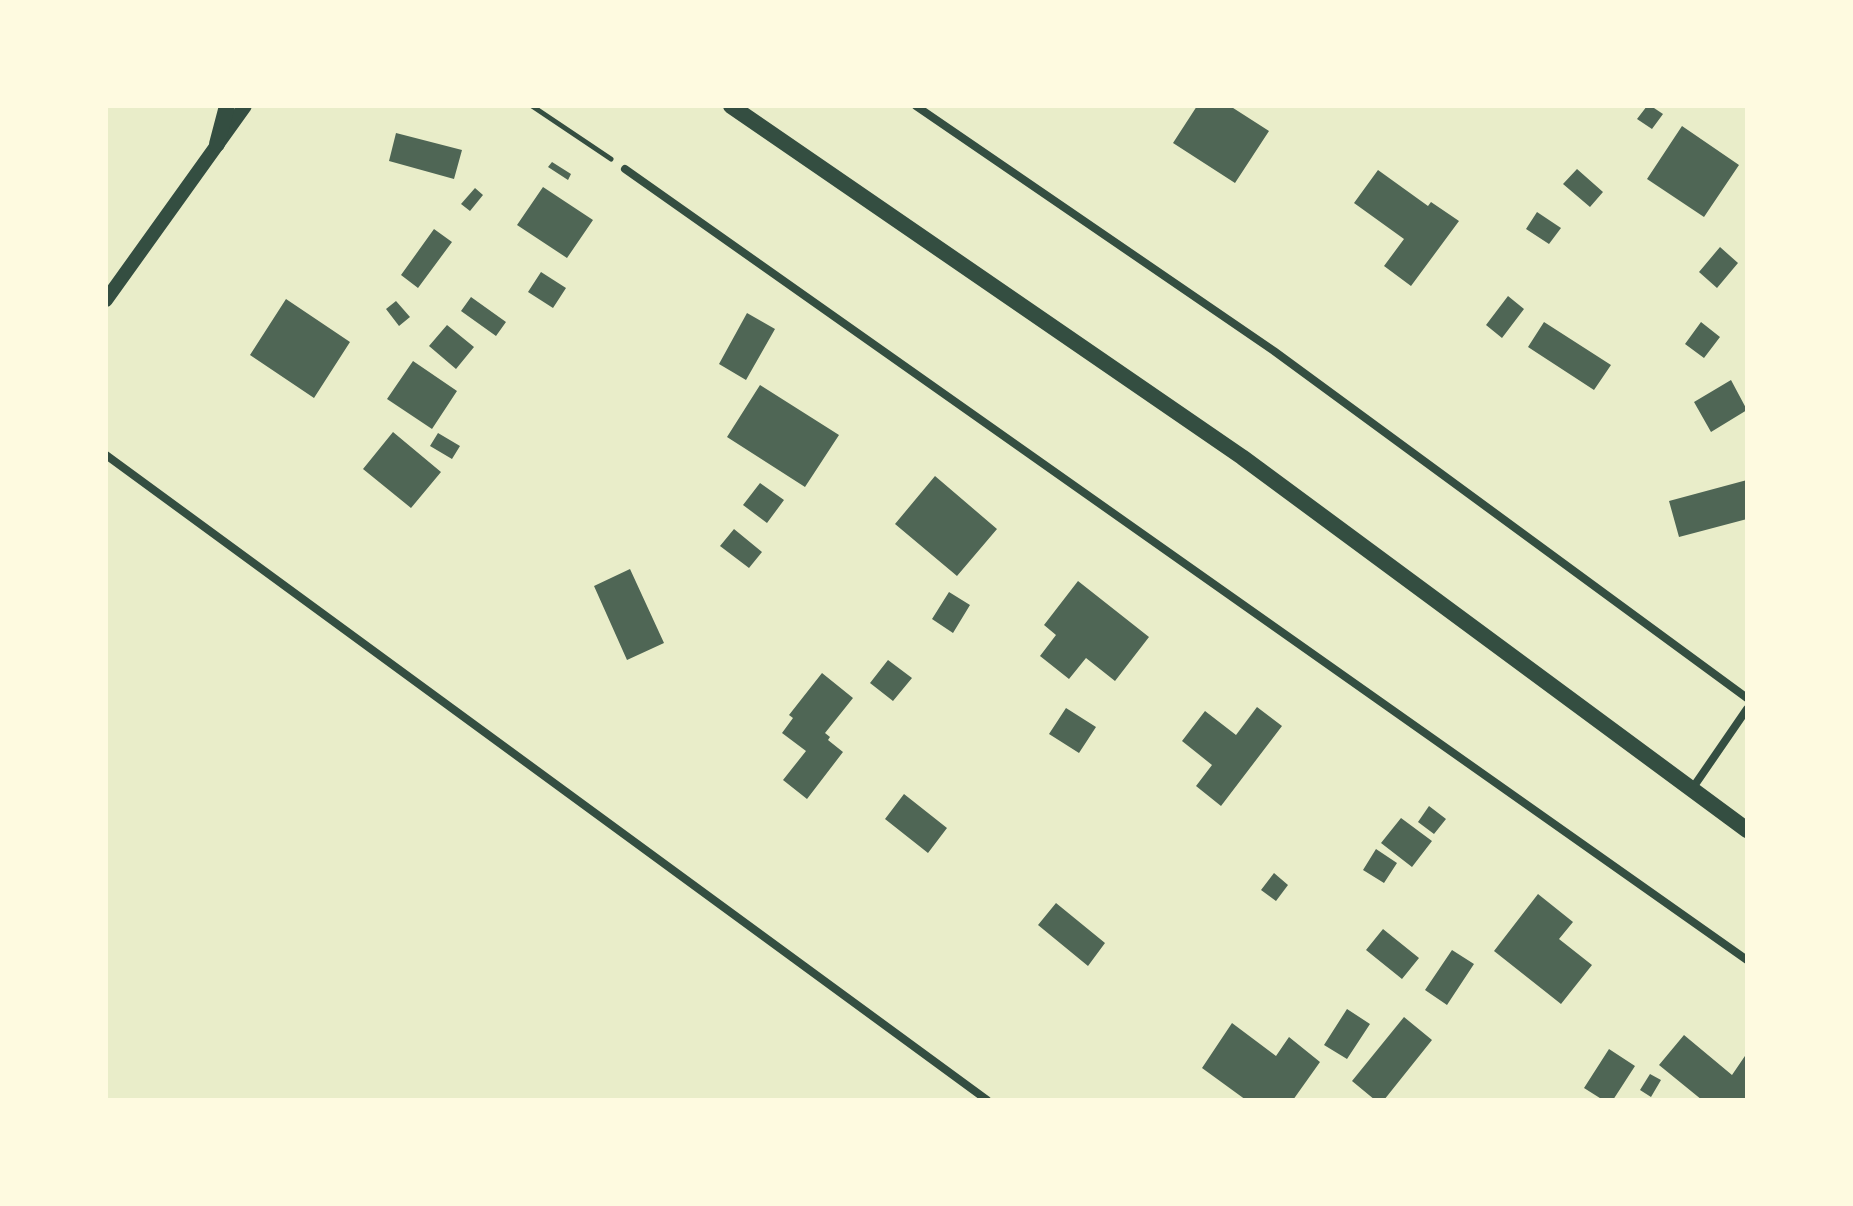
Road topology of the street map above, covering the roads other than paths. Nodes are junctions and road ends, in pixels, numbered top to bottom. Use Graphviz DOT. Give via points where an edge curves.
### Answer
graph roads {
  1 [pos="227,106"];
  2 [pos="245,106"];
  3 [pos="731,106"];
  4 [pos="916,106"];
  5 [pos="217,144"];
  6 [pos="625,169"];
  7 [pos="106,300"];
  8 [pos="106,455"];
  9 [pos="1747,698"];
  10 [pos="1747,709"];
  11 [pos="1692,789"];
  12 [pos="1747,830"];
  13 [pos="1747,960"];
  14 [pos="987,1100"];
  1 -- 5 [label="main road"];
  2 -- 5 [label="street"];
  3 -- 11 [label="main road" via="1242,457"];
  4 -- 9 [label="street" via="1274,351"];
  5 -- 7 [label="street"];
  6 -- 13 [label="street"];
  8 -- 14 [label="street"];
  10 -- 11 [label="street"];
  11 -- 12 [label="main road"];
}
